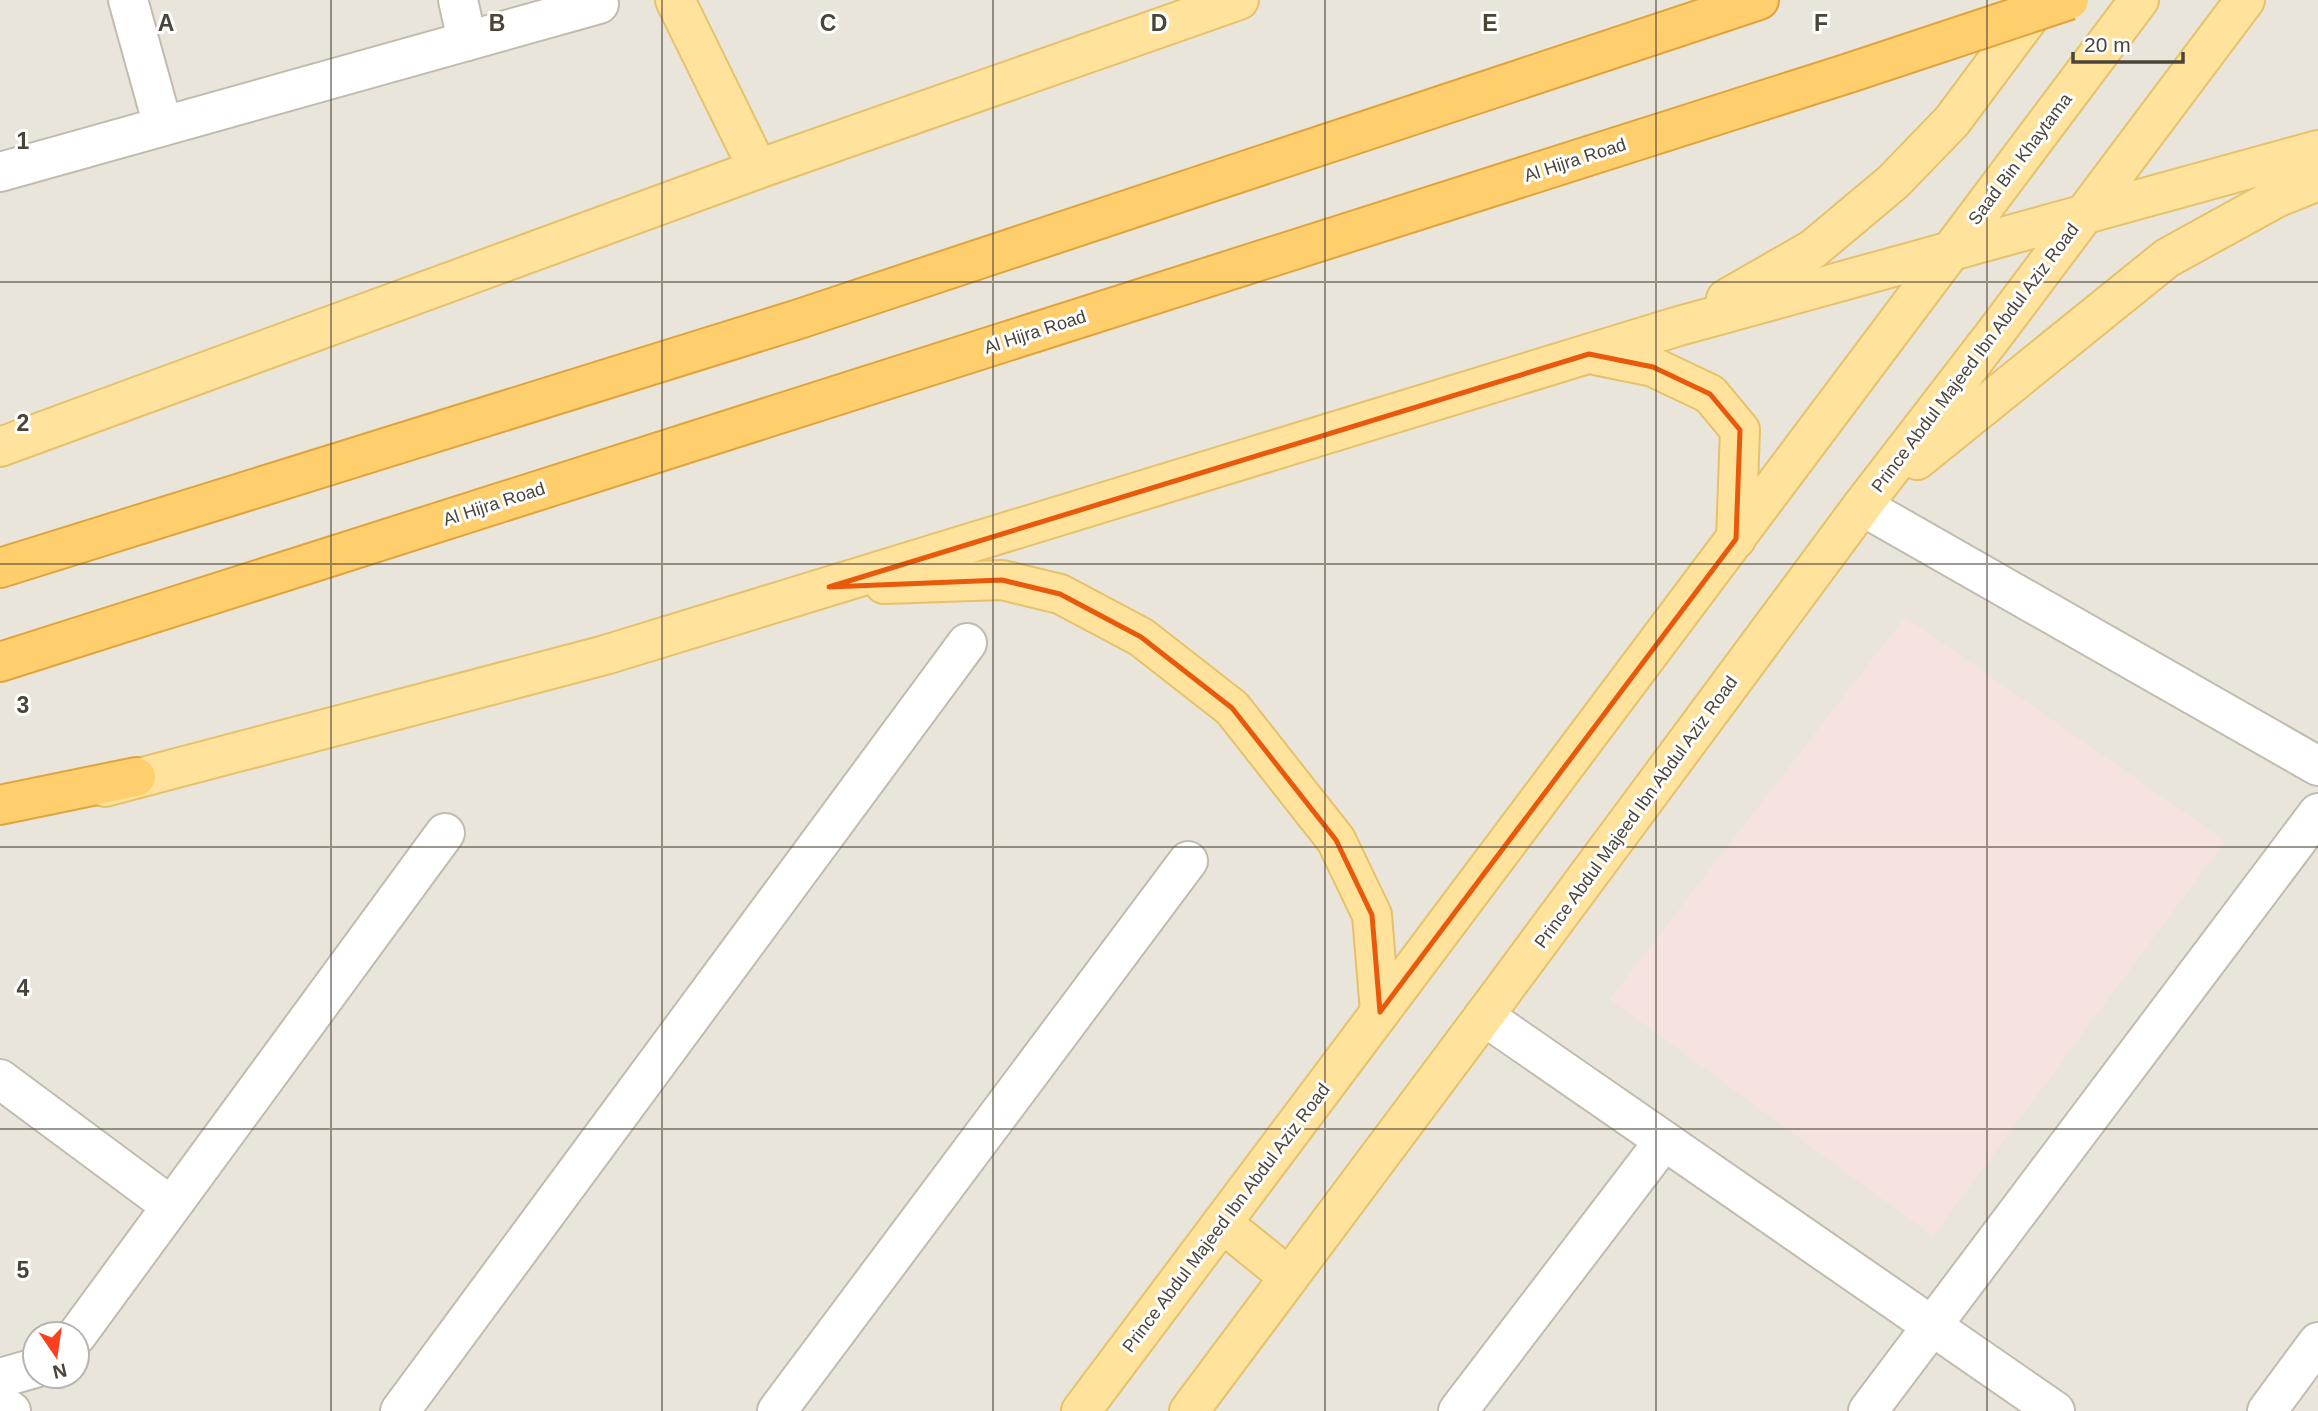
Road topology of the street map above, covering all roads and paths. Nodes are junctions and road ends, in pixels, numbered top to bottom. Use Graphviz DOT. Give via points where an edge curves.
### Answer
graph roads {
  1 [pos="128,0"];
  2 [pos="458,0"];
  3 [pos="675,0"];
  4 [pos="1239,0"];
  5 [pos="1759,0"];
  6 [pos="2042,0"];
  7 [pos="2069,0"];
  8 [pos="2139,0"];
  9 [pos="2245,0"];
  10 [pos="599,5"];
  11 [pos="467,41"];
  12 [pos="163,127"];
  13 [pos="2318,150"];
  14 [pos="758,169"];
  15 [pos="0,172"];
  16 [pos="2318,181"];
  17 [pos="2084,214"];
  18 [pos="1951,251"];
  19 [pos="1679,326"];
  20 [pos="1589,354"];
  21 [pos="0,447"];
  22 [pos="1862,506"];
  23 [pos="1735,538"];
  24 [pos="0,568"];
  25 [pos="829,587"];
  26 [pos="967,643"];
  27 [pos="0,662"];
  28 [pos="2318,766"];
  29 [pos="136,778"];
  30 [pos="0,805"];
  31 [pos="2318,813"];
  32 [pos="0,820"];
  33 [pos="445,833"];
  34 [pos="1188,861"];
  35 [pos="1380,1012"];
  36 [pos="1485,1016"];
  37 [pos="0,1079"];
  38 [pos="1664,1141"];
  39 [pos="172,1206"];
  40 [pos="1222,1223"];
  41 [pos="1289,1278"];
  42 [pos="88,1320"];
  43 [pos="1932,1326"];
  44 [pos="2318,1342"];
  45 [pos="21,1371"];
  46 [pos="0,1378"];
  47 [pos="0,1403"];
  48 [pos="10,1411"];
  49 [pos="400,1411"];
  50 [pos="777,1411"];
  51 [pos="1081,1411"];
  52 [pos="1189,1411"];
  53 [pos="1458,1411"];
  54 [pos="1868,1411"];
  55 [pos="2055,1411"];
  56 [pos="2267,1411"];
  1 -- 12 [label="street"];
  2 -- 11 [label="street"];
  3 -- 14 [label="main road"];
  4 -- 14 [label="main road"];
  5 -- 24 [label="highway" via="799,319"];
  6 -- 19 [label="main road" via="1952,121 1894,182 1813,248"];
  7 -- 27 [label="highway, Al Hijra Road, bridge"];
  8 -- 18 [label="main road, Saad Bin Khaytama"];
  9 -- 17 [label="main road"];
  10 -- 11 [label="street"];
  11 -- 12 [label="street"];
  12 -- 15 [label="street"];
  13 -- 17 [label="main road"];
  14 -- 21 [label="main road"];
  16 -- 22 [label="main road" via="2276,198 2167,258"];
  17 -- 18 [label="main road"];
  17 -- 22 [label="main road, Prince Abdul Majeed Ibn Abdul Aziz Road"];
  18 -- 19 [label="main road"];
  18 -- 23 [label="main road, Prince Abdul Majeed Ibn Abdul Aziz Road"];
  19 -- 20 [label="main road"];
  20 -- 23 [label="main road" via="1653,367 1710,394 1740,430"];
  20 -- 25 [label="main road"];
  22 -- 28 [label="street"];
  22 -- 36 [label="main road, Prince Abdul Majeed Ibn Abdul Aziz Road"];
  23 -- 35 [label="main road, Prince Abdul Majeed Ibn Abdul Aziz Road"];
  25 -- 29 [label="main road" via="605,655"];
  25 -- 35 [label="main road" via="1002,580 1060,594 1142,637 1232,708 1336,840 1372,915"];
  26 -- 49 [label="street"];
  29 -- 30 [label="highway"];
  29 -- 32 [label="main road"];
  31 -- 43 [label="street"];
  33 -- 39 [label="street"];
  34 -- 50 [label="street"];
  35 -- 40 [label="main road, Prince Abdul Majeed Ibn Abdul Aziz Road"];
  36 -- 38 [label="street"];
  36 -- 41 [label="main road, Prince Abdul Majeed Ibn Abdul Aziz Road"];
  37 -- 39 [label="street"];
  38 -- 43 [label="street"];
  38 -- 53 [label="street"];
  39 -- 42 [label="street"];
  40 -- 41 [label="main road"];
  40 -- 51 [label="main road, Prince Abdul Majeed Ibn Abdul Aziz Road"];
  41 -- 52 [label="main road, Prince Abdul Majeed Ibn Abdul Aziz Road"];
  43 -- 54 [label="street"];
  43 -- 55 [label="street"];
  44 -- 56 [label="street"];
  45 -- 46 [label="street"];
  47 -- 48 [label="street"];
}
